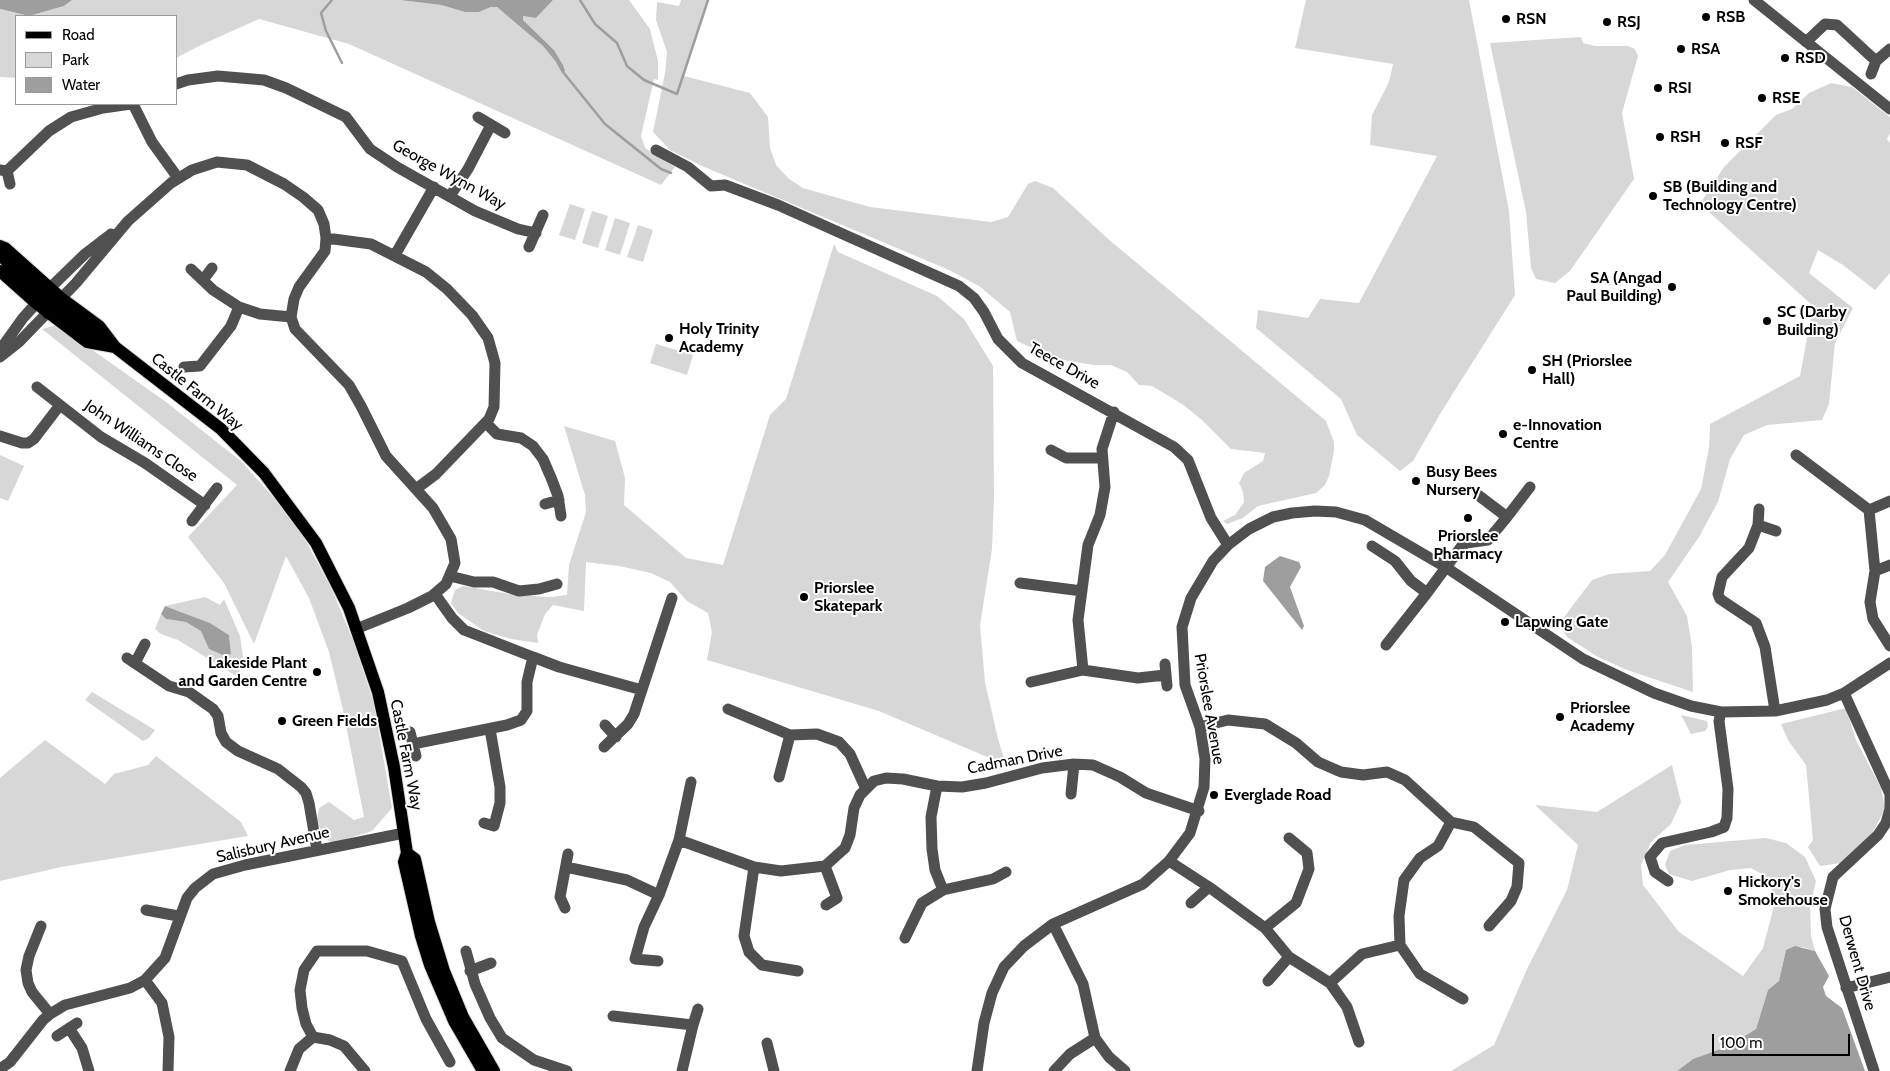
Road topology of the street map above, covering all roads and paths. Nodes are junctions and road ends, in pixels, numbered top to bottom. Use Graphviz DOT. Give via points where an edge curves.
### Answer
graph roads {
  1 [pos="1754,0"];
  2 [pos="1806,42"];
  3 [pos="1890,49"];
  4 [pos="1876,61"];
  5 [pos="1871,74"];
  6 [pos="178,83"];
  7 [pos="126,105"];
  8 [pos="133,105"];
  9 [pos="1890,109"];
  10 [pos="478,117"];
  11 [pos="491,125"];
  12 [pos="505,133"];
  13 [pos="656,150"];
  14 [pos="4,171"];
  15 [pos="178,178"];
  16 [pos="10,184"];
  17 [pos="434,187"];
  18 [pos="450,196"];
  19 [pos="544,215"];
  20 [pos="128,221"];
  21 [pos="536,233"];
  22 [pos="326,238"];
  23 [pos="0,246"];
  24 [pos="529,247"];
  25 [pos="0,255"];
  26 [pos="395,255"];
  27 [pos="212,268"];
  28 [pos="191,269"];
  29 [pos="0,271"];
  30 [pos="203,280"];
  31 [pos="43,296"];
  32 [pos="54,305"];
  33 [pos="239,307"];
  34 [pos="291,317"];
  35 [pos="110,346"];
  36 [pos="0,350"];
  37 [pos="0,357"];
  38 [pos="184,367"];
  39 [pos="38,387"];
  40 [pos="60,405"];
  41 [pos="1114,412"];
  42 [pos="486,423"];
  43 [pos="0,436"];
  44 [pos="1052,450"];
  45 [pos="1796,455"];
  46 [pos="1102,458"];
  47 [pos="1530,486"];
  48 [pos="217,488"];
  49 [pos="416,489"];
  50 [pos="1478,495"];
  51 [pos="559,500"];
  52 [pos="1890,501"];
  53 [pos="205,504"];
  54 [pos="545,504"];
  55 [pos="1759,509"];
  56 [pos="1869,510"];
  57 [pos="561,516"];
  58 [pos="1507,517"];
  59 [pos="192,521"];
  60 [pos="1758,525"];
  61 [pos="1776,531"];
  62 [pos="1228,545"];
  63 [pos="1372,546"];
  64 [pos="1890,565"];
  65 [pos="1447,568"];
  66 [pos="1875,571"];
  67 [pos="450,576"];
  68 [pos="558,584"];
  69 [pos="1020,584"];
  70 [pos="1082,591"];
  71 [pos="1427,593"];
  72 [pos="435,594"];
  73 [pos="672,598"];
  74 [pos="356,629"];
  75 [pos="145,644"];
  76 [pos="1386,645"];
  77 [pos="1890,646"];
  78 [pos="533,656"];
  79 [pos="1890,663"];
  80 [pos="1083,670"];
  81 [pos="1166,675"];
  82 [pos="1031,682"];
  83 [pos="642,690"];
  84 [pos="1844,693"];
  85 [pos="734,707"];
  86 [pos="1775,711"];
  87 [pos="1721,712"];
  88 [pos="605,725"];
  89 [pos="1200,727"];
  90 [pos="490,729"];
  91 [pos="410,732"];
  92 [pos="790,735"];
  93 [pos="616,737"];
  94 [pos="413,744"];
  95 [pos="604,747"];
  96 [pos="416,756"];
  97 [pos="1074,764"];
  98 [pos="779,777"];
  99 [pos="691,782"];
  100 [pos="937,786"];
  101 [pos="866,788"];
  102 [pos="1071,794"];
  103 [pos="1199,811"];
  104 [pos="1451,822"];
  105 [pos="494,826"];
  106 [pos="404,834"];
  107 [pos="1289,838"];
  108 [pos="679,840"];
  109 [pos="317,850"];
  110 [pos="407,853"];
  111 [pos="568,854"];
  112 [pos="1169,862"];
  113 [pos="825,866"];
  114 [pos="566,867"];
  115 [pos="754,867"];
  116 [pos="1006,872"];
  117 [pos="1668,881"];
  118 [pos="1208,887"];
  119 [pos="943,890"];
  120 [pos="660,894"];
  121 [pos="1191,903"];
  122 [pos="826,905"];
  123 [pos="565,908"];
  124 [pos="146,910"];
  125 [pos="178,916"];
  126 [pos="1053,924"];
  127 [pos="41,926"];
  128 [pos="1489,926"];
  129 [pos="1264,928"];
  130 [pos="906,938"];
  131 [pos="1400,944"];
  132 [pos="466,952"];
  133 [pos="1289,957"];
  134 [pos="658,961"];
  135 [pos="491,962"];
  136 [pos="470,971"];
  137 [pos="798,971"];
  138 [pos="1890,977"];
  139 [pos="145,980"];
  140 [pos="1268,981"];
  141 [pos="1330,983"];
  142 [pos="1846,988"];
  143 [pos="1463,999"];
  144 [pos="698,1009"];
  145 [pos="50,1014"];
  146 [pos="613,1016"];
  147 [pos="693,1025"];
  148 [pos="57,1036"];
  149 [pos="313,1037"];
  150 [pos="1095,1038"];
  151 [pos="767,1042"];
  152 [pos="1359,1042"];
  153 [pos="450,1062"];
  154 [pos="0,1069"];
  155 [pos="89,1071"];
  156 [pos="168,1071"];
  157 [pos="290,1071"];
  158 [pos="365,1071"];
  159 [pos="483,1071"];
  160 [pos="494,1071"];
  161 [pos="567,1071"];
  162 [pos="682,1071"];
  163 [pos="774,1071"];
  164 [pos="977,1071"];
  165 [pos="1054,1071"];
  166 [pos="1125,1071"];
  167 [pos="1874,1071"];
  1 -- 2 [label="street"];
  2 -- 4 [label="street" via="1825,24 1836,25"];
  2 -- 9 [label="street"];
  3 -- 4 [label="street"];
  4 -- 5 [label="street"];
  6 -- 17 [label="street, George Wynn Way" via="218,76 264,80 286,88 346,117 370,149"];
  7 -- 14 [label="street" via="71,117 49,131"];
  8 -- 15 [label="street" via="152,142"];
  10 -- 11 [label="street"];
  11 -- 12 [label="street"];
  11 -- 18 [label="street"];
  13 -- 41 [label="street, Teece Drive" via="688,167 711,186 725,185 778,205 958,286 974,298 998,339 1022,363"];
  14 -- 16 [label="street"];
  15 -- 20 [label="street"];
  15 -- 22 [label="street" via="218,162 247,165 284,184 318,210"];
  17 -- 18 [label="street, George Wynn Way"];
  17 -- 26 [label="street"];
  18 -- 21 [label="street, George Wynn Way" via="493,219"];
  19 -- 21 [label="street"];
  20 -- 31 [label="street" via="85,254"];
  20 -- 32 [label="street"];
  21 -- 24 [label="street"];
  22 -- 26 [label="street" via="371,244"];
  22 -- 34 [label="street" via="325,251 299,287"];
  23 -- 31 [label="main road, Castle Farm Way"];
  25 -- 31 [label="main road"];
  26 -- 42 [label="street" via="448,289 488,338 495,363 494,407"];
  27 -- 30 [label="street"];
  28 -- 30 [label="street"];
  29 -- 31 [label="main road"];
  30 -- 33 [label="street"];
  31 -- 32 [label="main road, Castle Farm Way"];
  31 -- 32 [label="main road"];
  31 -- 36 [label="street"];
  32 -- 35 [label="main road, Castle Farm Way" via="99,326"];
  32 -- 35 [label="main road" via="87,342"];
  32 -- 37 [label="street"];
  33 -- 34 [label="street" via="260,314"];
  33 -- 38 [label="street" via="231,326 200,366"];
  34 -- 49 [label="street" via="302,339 349,385 383,451"];
  35 -- 74 [label="main road, Castle Farm Way" via="221,429 264,473 316,543 349,608"];
  39 -- 40 [label="street, John Williams Close"];
  40 -- 43 [label="street, John Williams Close" via="28,443"];
  40 -- 53 [label="street, John Williams Close" via="102,437"];
  41 -- 46 [label="street"];
  41 -- 62 [label="street, Teece Drive" via="1174,447 1188,460 1211,518"];
  42 -- 49 [label="street" via="436,474"];
  42 -- 51 [label="street" via="497,434 521,438 533,446 543,459"];
  44 -- 46 [label="street" via="1066,458"];
  45 -- 56 [label="street"];
  46 -- 70 [label="street" via="1105,487 1100,514 1088,545"];
  47 -- 58 [label="street"];
  48 -- 53 [label="street, John Williams Close"];
  49 -- 67 [label="street" via="434,508 450,540 454,563"];
  50 -- 58 [label="street"];
  51 -- 54 [label="street"];
  51 -- 57 [label="street"];
  52 -- 56 [label="street"];
  53 -- 59 [label="street, John Williams Close"];
  55 -- 60 [label="street"];
  56 -- 66 [label="street"];
  58 -- 65 [label="street" via="1488,540 1466,543"];
  60 -- 61 [label="street"];
  60 -- 86 [label="street" via="1749,548 1722,577 1718,594 1720,599 1756,624 1765,647"];
  62 -- 65 [label="street, Priorslee Avenue" via="1249,529 1273,518 1292,513 1336,512 1365,520"];
  62 -- 89 [label="street, Priorslee Avenue" via="1200,580 1182,627 1185,685"];
  63 -- 71 [label="street" via="1395,561 1411,581"];
  64 -- 66 [label="street"];
  65 -- 71 [label="street"];
  65 -- 87 [label="street, Priorslee Avenue" via="1582,659 1674,701"];
  66 -- 77 [label="street" via="1870,602 1874,619"];
  67 -- 68 [label="street" via="474,582 493,582 519,591"];
  67 -- 72 [label="street"];
  69 -- 70 [label="street"];
  70 -- 80 [label="street" via="1078,620"];
  71 -- 76 [label="street"];
  72 -- 74 [label="street"];
  72 -- 78 [label="street" via="464,630"];
  73 -- 83 [label="street"];
  74 -- 106 [label="main road, Castle Farm Way" via="378,692"];
  75 -- 109 [label="street" via="131,660 169,686 188,692 213,709 226,742 278,769 301,786 310,803"];
  78 -- 83 [label="street"];
  78 -- 90 [label="street" via="526,682 527,711 521,720"];
  79 -- 84 [label="street, Priorslee Avenue"];
  80 -- 81 [label="street" via="1138,678"];
  80 -- 82 [label="street"];
  83 -- 93 [label="street" via="631,719"];
  84 -- 86 [label="street, Priorslee Avenue"];
  84 -- 142 [label="street, Derwent Drive" via="1890,794 1886,823 1878,835 1833,877 1829,889 1825,909 1827,926"];
  85 -- 92 [label="street"];
  86 -- 87 [label="street, Priorslee Avenue"];
  87 -- 117 [label="street" via="1719,721 1728,789 1727,818 1724,827 1711,832 1662,843 1650,857 1655,872"];
  88 -- 93 [label="street"];
  89 -- 103 [label="street, Priorslee Avenue" via="1205,759"];
  89 -- 104 [label="street" via="1228,720 1265,724 1296,743 1318,762 1341,772 1363,775 1387,772 1405,780"];
  90 -- 94 [label="street"];
  90 -- 105 [label="street" via="500,787"];
  91 -- 94 [label="street"];
  92 -- 98 [label="street"];
  92 -- 101 [label="street" via="817,734 839,742 850,754"];
  93 -- 95 [label="street"];
  94 -- 96 [label="street"];
  97 -- 100 [label="street, Cadman Drive" via="1042,768 962,787"];
  97 -- 102 [label="street"];
  97 -- 103 [label="street, Cadman Drive" via="1092,765 1146,792"];
  99 -- 108 [label="street"];
  100 -- 101 [label="street, Cadman Drive" via="886,778 874,781"];
  100 -- 119 [label="street" via="931,817 932,849 935,870"];
  101 -- 113 [label="street" via="854,808 845,848"];
  103 -- 112 [label="street, Priorslee Avenue" via="1190,833"];
  104 -- 128 [label="street" via="1474,827 1519,862 1517,887 1511,901"];
  104 -- 131 [label="street" via="1438,846 1420,858 1404,880 1399,916"];
  106 -- 109 [label="street, Salisbury Avenue"];
  106 -- 110 [label="main road, Castle Farm Way"];
  107 -- 129 [label="street" via="1307,853 1309,869 1296,903"];
  108 -- 115 [label="street"];
  108 -- 120 [label="street"];
  109 -- 125 [label="street, Salisbury Avenue" via="214,874 195,888"];
  110 -- 159 [label="main road, Castle Farm Way" via="404,862 430,965 454,1020"];
  110 -- 160 [label="main road, Castle Farm Way" via="415,859 433,939 452,990 463,1017"];
  111 -- 114 [label="street"];
  112 -- 118 [label="street"];
  112 -- 126 [label="street, Priorslee Avenue" via="1143,884"];
  113 -- 115 [label="street" via="781,871"];
  113 -- 122 [label="street" via="842,898"];
  114 -- 120 [label="street" via="627,880"];
  114 -- 123 [label="street" via="560,897"];
  115 -- 137 [label="street" via="744,936 749,952 762,965"];
  116 -- 119 [label="street" via="992,879"];
  118 -- 121 [label="street"];
  118 -- 129 [label="street"];
  119 -- 130 [label="street" via="922,903"];
  120 -- 134 [label="street" via="644,927 635,959"];
  124 -- 125 [label="street"];
  125 -- 139 [label="street, Salisbury Avenue" via="165,958"];
  126 -- 150 [label="street" via="1083,984"];
  126 -- 164 [label="street, Priorslee Avenue" via="1024,946 1004,967 992,993 984,1023"];
  127 -- 145 [label="street" via="28,956 28,983"];
  129 -- 133 [label="street"];
  131 -- 141 [label="street" via="1362,954"];
  131 -- 143 [label="street" via="1420,974"];
  132 -- 136 [label="street"];
  133 -- 140 [label="street"];
  133 -- 141 [label="street"];
  135 -- 136 [label="street"];
  136 -- 161 [label="street" via="502,1038 534,1060"];
  138 -- 142 [label="street"];
  139 -- 145 [label="street, Salisbury Avenue" via="130,988 65,1005"];
  139 -- 156 [label="street" via="162,1003 169,1037"];
  141 -- 152 [label="street" via="1347,1007"];
  142 -- 167 [label="street, Derwent Drive"];
  144 -- 147 [label="street"];
  145 -- 154 [label="street, Salisbury Avenue" via="10,1062"];
  146 -- 147 [label="street"];
  147 -- 162 [label="street"];
  148 -- 155 [label="street" via="73,1025"];
  149 -- 153 [label="street" via="302,1008 300,990 304,970 317,951 367,951 402,961 426,1019"];
  149 -- 157 [label="street" via="299,1049"];
  149 -- 158 [label="street" via="344,1046"];
  150 -- 165 [label="street" via="1070,1054"];
  150 -- 166 [label="street"];
  151 -- 163 [label="street"];
}
